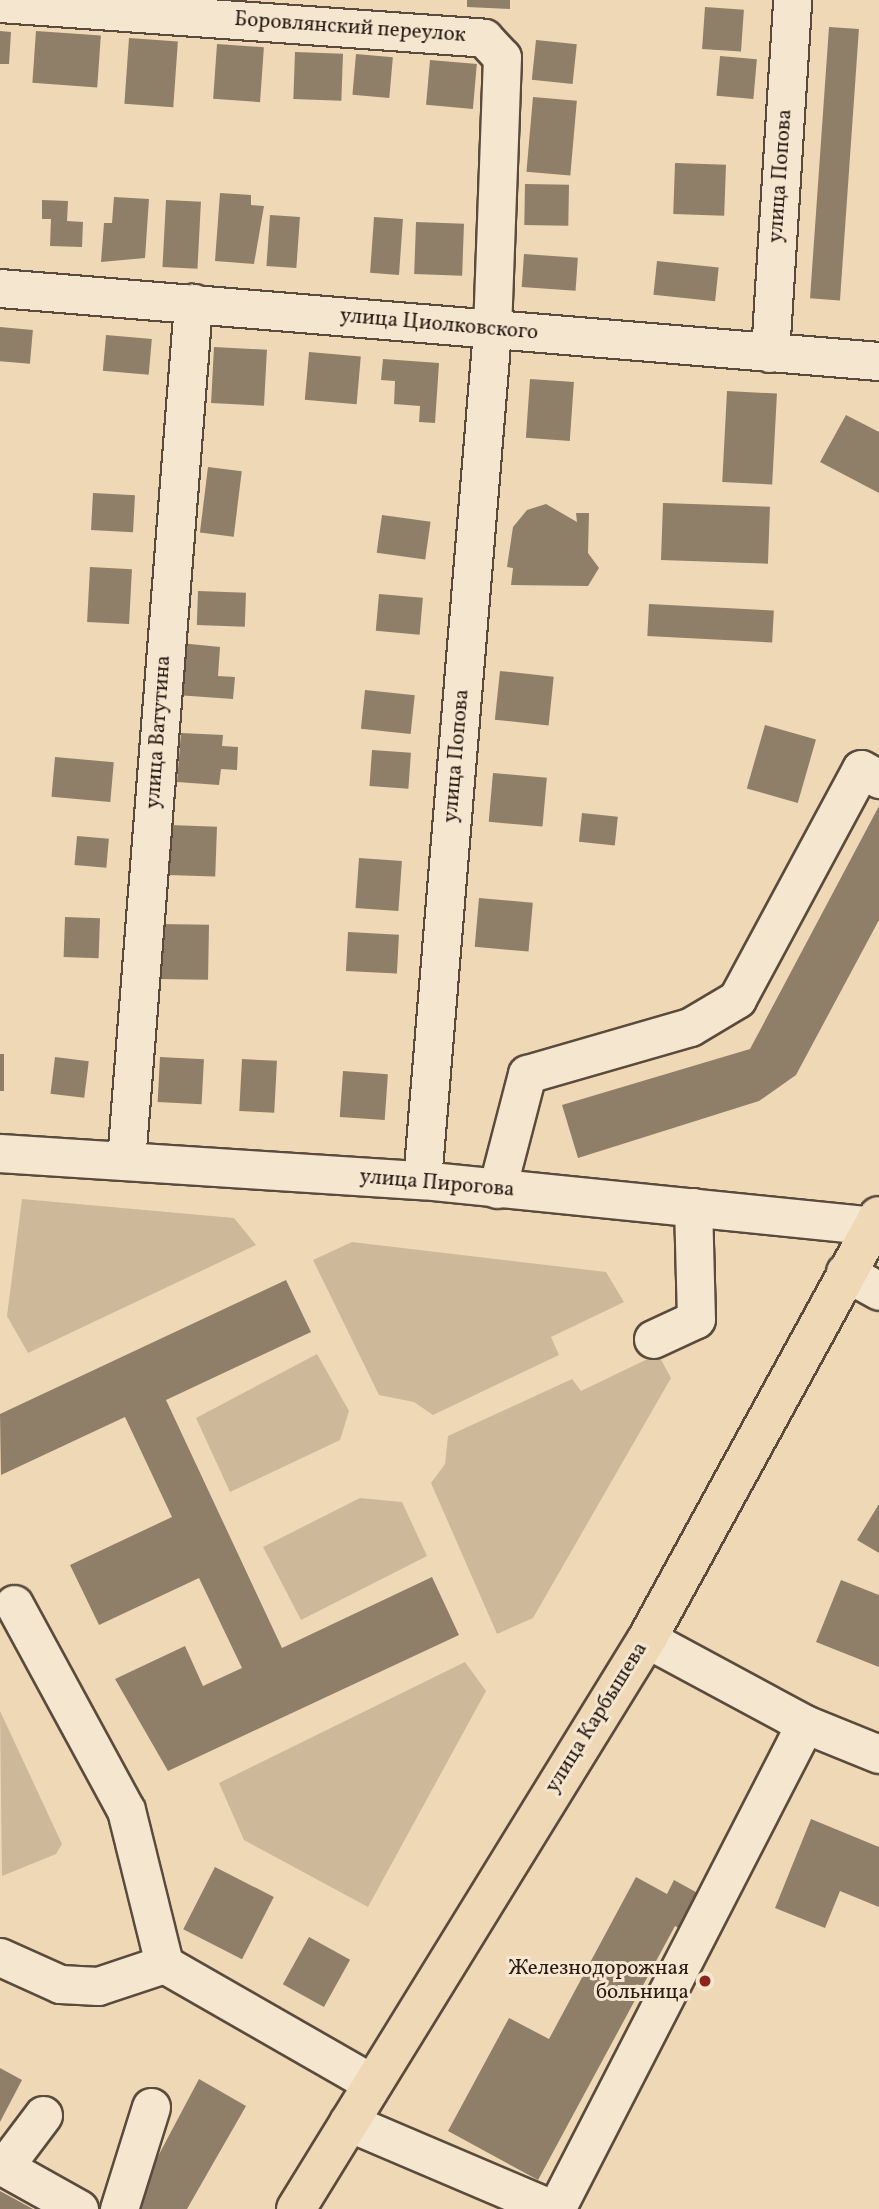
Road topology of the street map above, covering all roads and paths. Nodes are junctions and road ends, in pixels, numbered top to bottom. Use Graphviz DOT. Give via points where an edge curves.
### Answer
graph roads {
  1 [pos="792,0"];
  2 [pos="0,3"];
  3 [pos="0,288"];
  4 [pos="193,303"];
  5 [pos="492,331"];
  6 [pos="770,353"];
  7 [pos="879,360"];
  8 [pos="879,779"];
  9 [pos="0,1153"];
  10 [pos="126,1161"];
  11 [pos="422,1181"];
  12 [pos="497,1189"];
  13 [pos="693,1208"];
  14 [pos="876,1221"];
  15 [pos="845,1272"];
  16 [pos="879,1291"];
  17 [pos="653,1339"];
  18 [pos="14,1604"];
  19 [pos="646,1639"];
  20 [pos="805,1724"];
  21 [pos="879,1754"];
  22 [pos="0,1957"];
  23 [pos="164,1964"];
  24 [pos="372,2083"];
  25 [pos="151,2107"];
  26 [pos="43,2115"];
  27 [pos="348,2122"];
  28 [pos="79,2209"];
  29 [pos="118,2209"];
  30 [pos="296,2209"];
  31 [pos="554,2209"];
  1 -- 6 [label="street, улица Попова"];
  2 -- 5 [label="street, Боровлянский переулок" via="484,38 502,57"];
  3 -- 4 [label="street, улица Циолковского"];
  4 -- 5 [label="street, улица Циолковского"];
  4 -- 10 [label="street, улица Ватутина"];
  5 -- 6 [label="street, улица Циолковского"];
  5 -- 11 [label="street, улица Попова"];
  6 -- 7 [label="street, улица Циолковского"];
  8 -- 12 [label="street" via="861,769 737,999 690,1027 527,1074"];
  9 -- 10 [label="street, улица Пирогова"];
  10 -- 11 [label="street, улица Пирогова"];
  11 -- 12 [label="street, улица Пирогова"];
  12 -- 13 [label="street, улица Пирогова"];
  13 -- 14 [label="street, улица Пирогова"];
  13 -- 17 [label="street" via="696,1319"];
  14 -- 15 [label="main road, улица Карбышева"];
  15 -- 16 [label="street"];
  15 -- 19 [label="main road, улица Карбышева"];
  18 -- 23 [label="street" via="126,1810"];
  19 -- 20 [label="street"];
  19 -- 24 [label="main road, улица Карбышева"];
  20 -- 21 [label="street"];
  20 -- 31 [label="street"];
  22 -- 23 [label="street" via="60,1984 98,1986"];
  23 -- 24 [label="street"];
  24 -- 27 [label="main road, улица Карбышева"];
  25 -- 29 [label="street"];
  26 -- 28 [label="street" via="4,2167"];
  27 -- 30 [label="main road, улица Карбышева"];
  27 -- 31 [label="street"];
}
